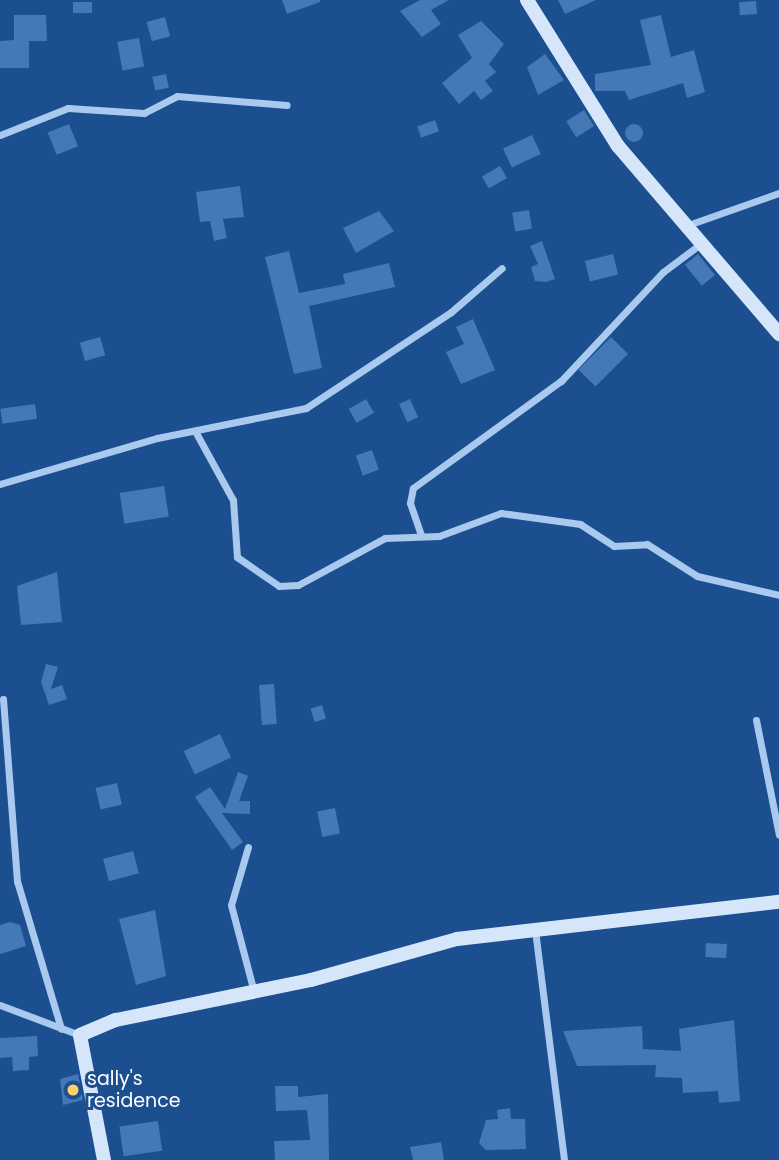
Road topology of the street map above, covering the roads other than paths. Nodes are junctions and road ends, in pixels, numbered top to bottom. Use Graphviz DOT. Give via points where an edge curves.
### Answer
graph roads {
  1 [pos="527,0"];
  2 [pos="286,105"];
  3 [pos="0,135"];
  4 [pos="779,193"];
  5 [pos="688,225"];
  6 [pos="699,244"];
  7 [pos="502,268"];
  8 [pos="779,334"];
  9 [pos="195,431"];
  10 [pos="0,485"];
  11 [pos="421,535"];
  12 [pos="779,595"];
  13 [pos="3,699"];
  14 [pos="756,720"];
  15 [pos="779,835"];
  16 [pos="248,847"];
  17 [pos="779,902"];
  18 [pos="535,930"];
  19 [pos="254,992"];
  20 [pos="0,1005"];
  21 [pos="61,1029"];
  22 [pos="80,1035"];
  23 [pos="104,1160"];
  24 [pos="564,1160"];
  1 -- 5 [label="street" via="600,120"];
  2 -- 3 [label="street" via="177,96 144,113 68,108"];
  4 -- 5 [label="street"];
  5 -- 6 [label="street"];
  6 -- 8 [label="street"];
  6 -- 11 [label="street" via="650,284 561,381 413,488 410,503"];
  7 -- 9 [label="street" via="452,312 329,396 288,414"];
  9 -- 10 [label="street"];
  9 -- 11 [label="street" via="233,500 237,557 268,582 291,587 370,543"];
  11 -- 12 [label="street" via="439,536 495,513 580,524 614,546 647,544 696,576"];
  13 -- 21 [label="street" via="17,881"];
  14 -- 15 [label="street"];
  16 -- 19 [label="street" via="231,905"];
  17 -- 18 [label="street"];
  18 -- 19 [label="street" via="404,949"];
  18 -- 24 [label="street"];
  19 -- 22 [label="street" via="116,1020"];
  20 -- 21 [label="street"];
  21 -- 22 [label="street"];
  22 -- 23 [label="street"];
}
